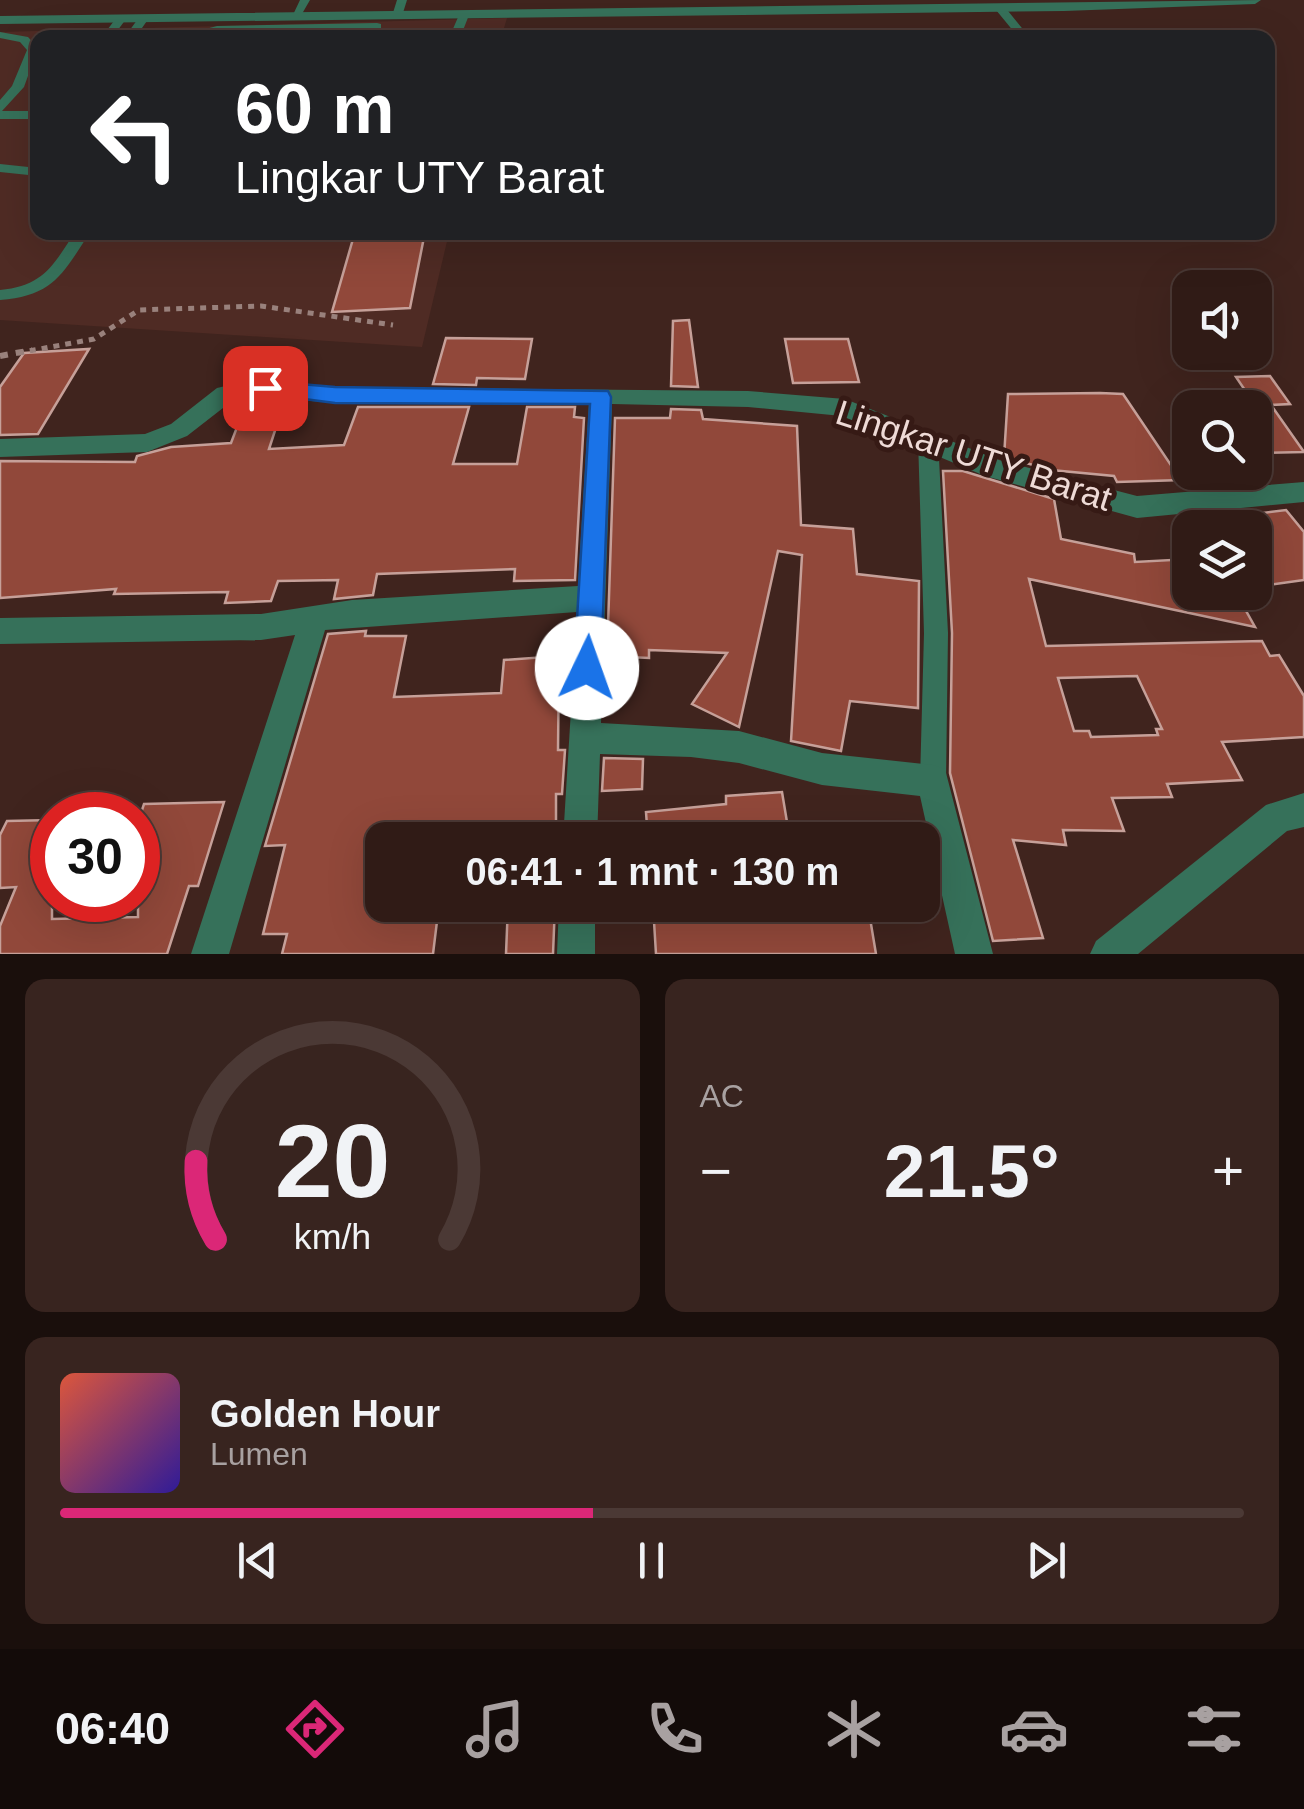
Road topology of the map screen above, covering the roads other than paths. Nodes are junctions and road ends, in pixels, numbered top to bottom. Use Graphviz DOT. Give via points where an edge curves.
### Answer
graph roads {
  1 [pos="306,0"];
  2 [pos="402,0"];
  3 [pos="1254,0"];
  4 [pos="1070,3"];
  5 [pos="1000,8"];
  6 [pos="464,15"];
  7 [pos="397,16"];
  8 [pos="295,17"];
  9 [pos="144,18"];
  10 [pos="121,19"];
  11 [pos="0,20"];
  12 [pos="377,26"];
  13 [pos="112,30"];
  14 [pos="135,30"];
  15 [pos="356,30"];
  16 [pos="457,30"];
  17 [pos="1018,30"];
  18 [pos="0,35"];
  19 [pos="30,46"];
  20 [pos="30,57"];
  21 [pos="0,112"];
  22 [pos="30,114"];
  23 [pos="0,168"];
  24 [pos="30,171"];
  25 [pos="77,240"];
  26 [pos="0,296"];
  27 [pos="601,397"];
  28 [pos="928,439"];
  29 [pos="0,448"];
  30 [pos="1304,492"];
  31 [pos="591,598"];
  32 [pos="315,618"];
  33 [pos="0,630"];
  34 [pos="584,738"];
  35 [pos="933,781"];
  36 [pos="1304,810"];
  37 [pos="581,822"];
  38 [pos="577,922"];
  39 [pos="210,954"];
  40 [pos="576,954"];
  41 [pos="974,954"];
  42 [pos="1109,954"];
  1 -- 8 [label="lane"];
  2 -- 7 [label="lane"];
  3 -- 4 [label="street"];
  4 -- 5 [label="street"];
  5 -- 6 [label="street"];
  5 -- 17 [label="lane"];
  6 -- 7 [label="street"];
  6 -- 16 [label="lane"];
  7 -- 8 [label="street"];
  8 -- 9 [label="street"];
  9 -- 10 [label="street"];
  9 -- 14 [label="lane"];
  10 -- 11 [label="street"];
  10 -- 13 [label="lane"];
  12 -- 15 [label="lane"];
  18 -- 19 [label="lane"];
  20 -- 21 [label="lane"];
  21 -- 22 [label="lane"];
  23 -- 24 [label="lane"];
  25 -- 26 [label="lane" via="44,287"];
  27 -- 28 [label="street, Lingkar UTY Barat" via="822,404"];
  27 -- 29 [label="street, Lingkar UTY Barat" via="251,388 225,394 180,430 147,443"];
  27 -- 31 [label="street"];
  28 -- 30 [label="street, Lingkar UTY Barat" via="994,469 1137,507"];
  28 -- 35 [label="lane" via="936,633"];
  31 -- 32 [label="street"];
  31 -- 34 [label="street"];
  32 -- 33 [label="street" via="261,627"];
  32 -- 39 [label="street"];
  34 -- 35 [label="street" via="707,743 822,769"];
  34 -- 37 [label="street"];
  35 -- 41 [label="street"];
  36 -- 42 [label="street" via="1278,817"];
  38 -- 40 [label="street"];
}
